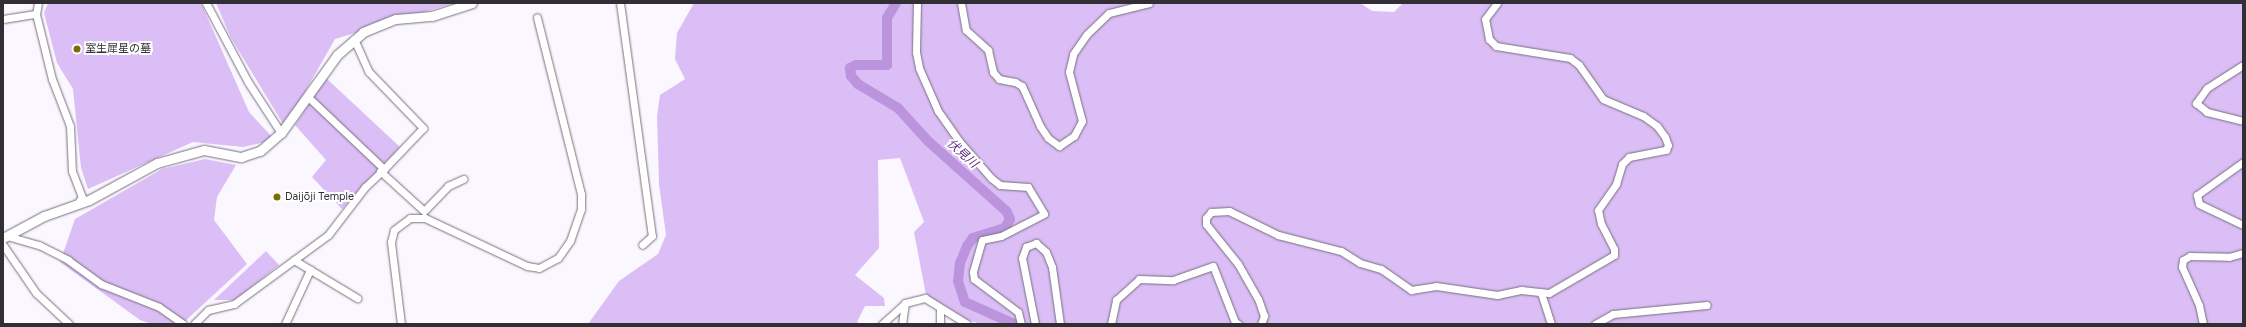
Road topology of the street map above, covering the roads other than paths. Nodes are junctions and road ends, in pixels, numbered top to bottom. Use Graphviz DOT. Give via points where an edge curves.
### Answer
graph roads {
  1 [pos="38,3"];
  2 [pos="206,3"];
  3 [pos="472,3"];
  4 [pos="620,3"];
  5 [pos="917,3"];
  6 [pos="960,3"];
  7 [pos="1148,3"];
  8 [pos="1497,3"];
  9 [pos="36,14"];
  10 [pos="537,17"];
  11 [pos="3,19"];
  12 [pos="354,39"];
  13 [pos="2243,65"];
  14 [pos="308,97"];
  15 [pos="2243,122"];
  16 [pos="281,133"];
  17 [pos="2243,162"];
  18 [pos="382,170"];
  19 [pos="463,179"];
  20 [pos="77,204"];
  21 [pos="2243,226"];
  22 [pos="5,237"];
  23 [pos="3,245"];
  24 [pos="642,245"];
  25 [pos="2243,253"];
  26 [pos="294,260"];
  27 [pos="310,270"];
  28 [pos="1541,293"];
  29 [pos="356,298"];
  30 [pos="905,303"];
  31 [pos="1707,305"];
  32 [pos="940,310"];
  33 [pos="69,324"];
  34 [pos="183,324"];
  35 [pos="194,324"];
  36 [pos="285,324"];
  37 [pos="401,324"];
  38 [pos="882,324"];
  39 [pos="902,324"];
  40 [pos="940,324"];
  41 [pos="967,324"];
  42 [pos="1021,324"];
  43 [pos="1035,324"];
  44 [pos="1060,324"];
  45 [pos="1111,324"];
  46 [pos="1238,324"];
  47 [pos="1261,324"];
  48 [pos="1551,324"];
  49 [pos="1595,324"];
  50 [pos="2203,324"];
  1 -- 9 [label="street"];
  2 -- 16 [label="street" via="248,82"];
  3 -- 12 [label="street" via="432,16 396,19"];
  4 -- 24 [label="street" via="652,236"];
  5 -- 42 [label="street" via="916,52 938,111 959,141 991,178 1000,185 1028,187 1044,214 1001,236 982,240 973,272 974,279 1018,312"];
  6 -- 7 [label="street" via="966,30 988,50 993,72 999,79 1022,86 1040,126 1048,138 1058,146 1074,136 1082,122 1069,72 1073,54 1109,13"];
  8 -- 28 [label="street" via="1488,13 1485,28 1489,39 1496,46 1570,58 1579,65 1603,99 1643,116 1657,126 1668,145 1666,150 1657,154 1629,157 1598,210 1601,224 1614,249 1614,255 1562,287"];
  9 -- 11 [label="street"];
  9 -- 20 [label="street" via="52,79 70,126 72,171 82,197"];
  10 -- 37 [label="street" via="581,194 581,209 570,241 558,258 539,268 527,266 425,218 410,218 394,230 391,242"];
  12 -- 14 [label="street" via="337,55"];
  12 -- 18 [label="street" via="369,72 423,128"];
  13 -- 15 [label="street" via="2207,88 2196,103 2207,112"];
  14 -- 16 [label="street"];
  14 -- 18 [label="street"];
  16 -- 20 [label="street" via="260,151 241,157 204,150 157,163"];
  17 -- 21 [label="street" via="2197,196 2199,204"];
  18 -- 19 [label="street" via="424,211 448,186"];
  18 -- 26 [label="street" via="328,235"];
  20 -- 22 [label="street" via="44,216"];
  22 -- 34 [label="street" via="39,245 68,260 101,284 159,306"];
  23 -- 33 [label="street" via="36,293"];
  25 -- 50 [label="street" via="2224,257 2190,256 2183,260 2182,267 2199,305"];
  26 -- 27 [label="street"];
  26 -- 35 [label="street" via="234,304 208,310"];
  27 -- 29 [label="street"];
  27 -- 36 [label="street"];
  28 -- 47 [label="street" via="1521,290 1497,295 1436,286 1411,290 1381,269 1360,263 1341,251 1278,235 1229,211 1211,212 1206,218 1206,224 1238,264 1258,299 1264,316"];
  28 -- 48 [label="street"];
  30 -- 32 [label="street" via="925,298"];
  30 -- 38 [label="street"];
  30 -- 39 [label="street"];
  31 -- 49 [label="street" via="1613,314"];
  32 -- 40 [label="street"];
  32 -- 41 [label="street"];
  43 -- 44 [label="street" via="1022,258 1026,247 1036,243 1046,252 1052,267"];
  45 -- 46 [label="street" via="1116,300 1140,279 1173,280 1213,266"];
}
